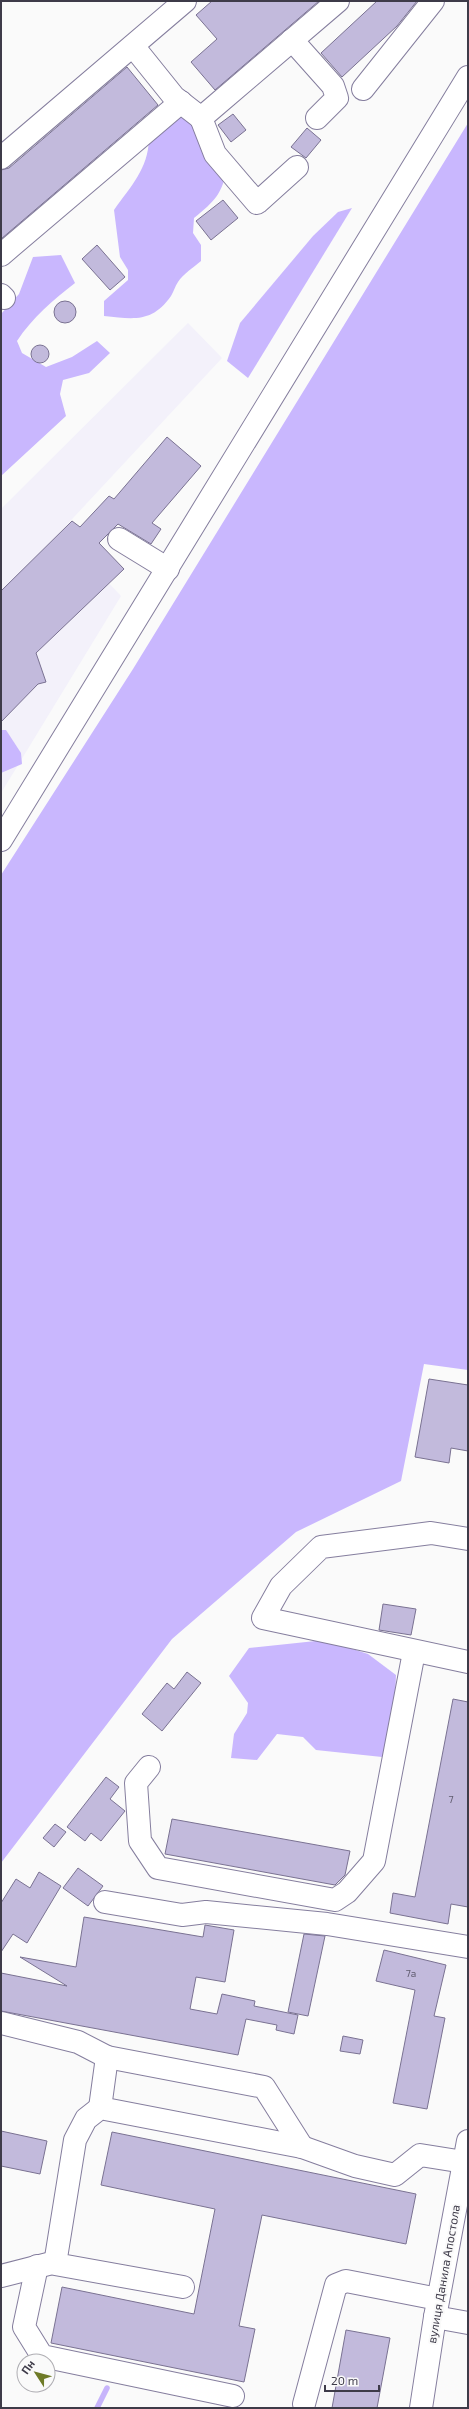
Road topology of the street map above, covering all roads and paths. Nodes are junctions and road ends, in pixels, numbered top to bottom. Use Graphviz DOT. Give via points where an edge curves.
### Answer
graph roads {
  1 [pos="185,1"];
  2 [pos="338,1"];
  3 [pos="433,1"];
  4 [pos="292,40"];
  5 [pos="133,46"];
  6 [pos="468,77"];
  7 [pos="363,89"];
  8 [pos="181,102"];
  9 [pos="461,104"];
  10 [pos="201,118"];
  11 [pos="317,118"];
  12 [pos="1,158"];
  13 [pos="297,167"];
  14 [pos="1,255"];
  15 [pos="119,539"];
  16 [pos="168,569"];
  17 [pos="1,840"];
  18 [pos="468,1540"];
  19 [pos="414,1652"];
  20 [pos="468,1662"];
  21 [pos="149,1766"];
  22 [pos="106,1902"];
  23 [pos="468,1946"];
  24 [pos="1,2023"];
  25 [pos="107,2057"];
  26 [pos="100,2108"];
  27 [pos="468,2141"];
  28 [pos="302,2147"];
  29 [pos="464,2162"];
  30 [pos="46,2265"];
  31 [pos="1,2276"];
  32 [pos="183,2287"];
  33 [pos="437,2308"];
  34 [pos="468,2323"];
  35 [pos="233,2396"];
  36 [pos="304,2404"];
  37 [pos="421,2408"];
  1 -- 5 [label="street"];
  2 -- 4 [label="street"];
  3 -- 7 [label="street"];
  4 -- 10 [label="street"];
  4 -- 11 [label="street" via="333,86 337,98"];
  5 -- 8 [label="street"];
  5 -- 12 [label="street"];
  6 -- 9 [label="street"];
  8 -- 10 [label="street"];
  8 -- 14 [label="street"];
  9 -- 16 [label="street"];
  10 -- 13 [label="street" via="215,154 257,203"];
  15 -- 16 [label="street"];
  16 -- 17 [label="street"];
  18 -- 19 [label="street" via="431,1533 321,1547 281,1586 263,1618"];
  19 -- 20 [label="street"];
  19 -- 21 [label="street" via="374,1861 347,1892 335,1900 158,1868 140,1841 136,1783"];
  22 -- 23 [label="street" via="182,1915 206,1912 327,1924"];
  24 -- 25 [label="street" via="78,2042"];
  25 -- 26 [label="street"];
  25 -- 28 [label="street" via="264,2087"];
  26 -- 28 [label="street"];
  26 -- 30 [label="street" via="86,2119 75,2140"];
  27 -- 29 [label="street, вулиця Данила Апостола"];
  28 -- 29 [label="street" via="355,2166 396,2174 420,2156"];
  29 -- 33 [label="street, вулиця Данила Апостола"];
  30 -- 31 [label="street"];
  30 -- 32 [label="street"];
  30 -- 35 [label="street" via="24,2327 42,2356"];
  33 -- 34 [label="street"];
  33 -- 36 [label="street" via="346,2281 336,2285"];
  33 -- 37 [label="street, вулиця Данила Апостола"];
}
